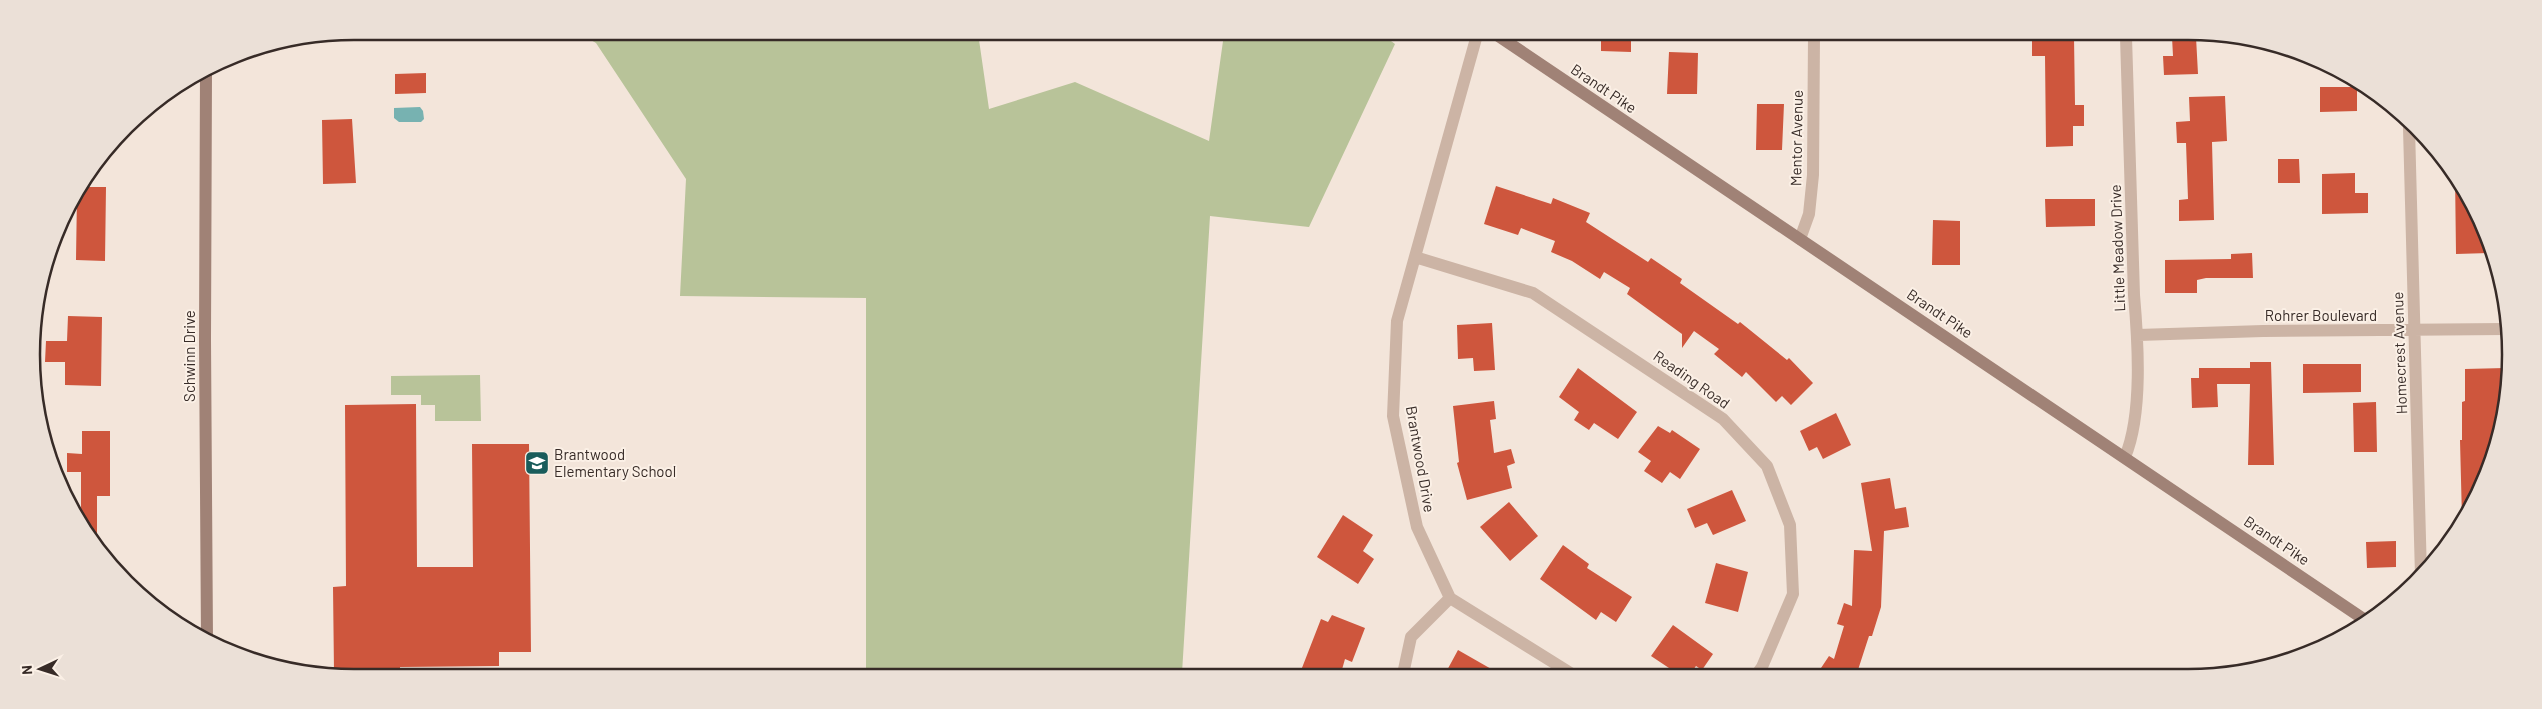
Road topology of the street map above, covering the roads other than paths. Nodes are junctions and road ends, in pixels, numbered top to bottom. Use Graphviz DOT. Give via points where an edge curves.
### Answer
graph roads {
  1 [pos="1476,40"];
  2 [pos="1504,40"];
  3 [pos="1814,40"];
  4 [pos="2126,40"];
  5 [pos="206,77"];
  6 [pos="2409,131"];
  7 [pos="1800,239"];
  8 [pos="1415,257"];
  9 [pos="2501,329"];
  10 [pos="2415,331"];
  11 [pos="2138,335"];
  12 [pos="2125,457"];
  13 [pos="2421,565"];
  14 [pos="1450,598"];
  15 [pos="2361,617"];
  16 [pos="207,633"];
  17 [pos="1404,669"];
  18 [pos="1564,669"];
  19 [pos="1759,669"];
  1 -- 8 [label="street, Brantwood Drive"];
  2 -- 7 [label="main road, Brandt Pike"];
  3 -- 7 [label="street, Mentor Avenue" via="1813,175 1809,214"];
  4 -- 11 [label="street, Little Meadow Drive"];
  5 -- 16 [label="main road, Schwinn Drive"];
  6 -- 10 [label="street, Homecrest Avenue"];
  7 -- 12 [label="main road, Brandt Pike"];
  8 -- 14 [label="street, Brantwood Drive" via="1397,321 1393,416 1417,527"];
  8 -- 19 [label="street, Reading Road" via="1533,294 1723,418 1767,466 1790,525 1793,594"];
  9 -- 10 [label="street, Rohrer Boulevard"];
  10 -- 11 [label="street, Rohrer Boulevard"];
  10 -- 13 [label="street, Homecrest Avenue"];
  11 -- 12 [label="street, Little Meadow Drive" via="2136,409"];
  12 -- 15 [label="main road, Brandt Pike"];
  14 -- 17 [label="street" via="1411,638"];
  14 -- 18 [label="street"];
}
